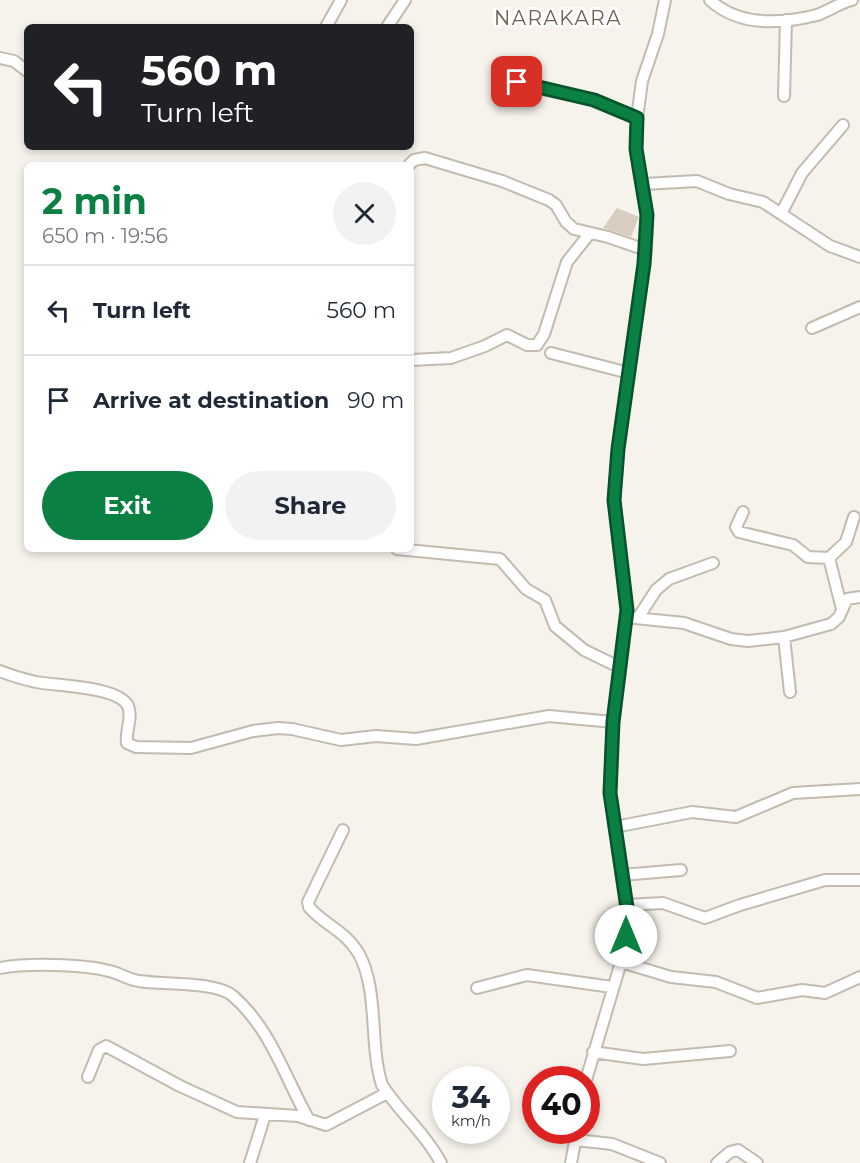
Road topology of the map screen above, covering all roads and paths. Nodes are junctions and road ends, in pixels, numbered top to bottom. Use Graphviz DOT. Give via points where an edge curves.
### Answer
graph roads {
  1 [pos="342,0"];
  2 [pos="394,0"];
  3 [pos="404,0"];
  4 [pos="665,0"];
  5 [pos="710,0"];
  6 [pos="852,0"];
  7 [pos="786,20"];
  8 [pos="328,24"];
  9 [pos="389,24"];
  10 [pos="0,58"];
  11 [pos="24,69"];
  12 [pos="507,76"];
  13 [pos="784,96"];
  14 [pos="637,118"];
  15 [pos="843,125"];
  16 [pos="412,162"];
  17 [pos="644,184"];
  18 [pos="782,212"];
  19 [pos="590,233"];
  20 [pos="646,250"];
  21 [pos="860,257"];
  22 [pos="860,307"];
  23 [pos="812,328"];
  24 [pos="551,353"];
  25 [pos="414,360"];
  26 [pos="629,373"];
  27 [pos="743,512"];
  28 [pos="854,517"];
  29 [pos="414,551"];
  30 [pos="829,558"];
  31 [pos="713,563"];
  32 [pos="860,597"];
  33 [pos="842,609"];
  34 [pos="632,618"];
  35 [pos="784,637"];
  36 [pos="619,667"];
  37 [pos="0,671"];
  38 [pos="790,692"];
  39 [pos="613,722"];
  40 [pos="860,789"];
  41 [pos="615,827"];
  42 [pos="343,830"];
  43 [pos="681,870"];
  44 [pos="622,875"];
  45 [pos="860,880"];
  46 [pos="626,905"];
  47 [pos="621,962"];
  48 [pos="0,968"];
  49 [pos="860,977"];
  50 [pos="612,987"];
  51 [pos="477,988"];
  52 [pos="730,1051"];
  53 [pos="593,1052"];
  54 [pos="590,1066"];
  55 [pos="88,1077"];
  56 [pos="387,1093"];
  57 [pos="265,1115"];
  58 [pos="309,1120"];
  59 [pos="600,1141"];
  60 [pos="575,1144"];
  61 [pos="250,1163"];
  62 [pos="441,1163"];
  63 [pos="571,1163"];
  64 [pos="660,1163"];
  65 [pos="717,1163"];
  66 [pos="757,1163"];
  1 -- 8 [label="street"];
  2 -- 3 [label="street"];
  3 -- 9 [label="street"];
  4 -- 14 [label="street" via="642,81"];
  5 -- 7 [label="street" via="722,11 752,21"];
  6 -- 7 [label="street" via="818,14"];
  7 -- 13 [label="street"];
  10 -- 11 [label="street"];
  12 -- 14 [label="street" via="522,85 594,100"];
  14 -- 17 [label="street" via="636,149"];
  15 -- 18 [label="street" via="802,173"];
  16 -- 19 [label="street" via="425,158 502,181 553,202 569,226"];
  17 -- 18 [label="street" via="697,181"];
  17 -- 20 [label="street"];
  18 -- 21 [label="street" via="830,246"];
  19 -- 20 [label="street"];
  19 -- 25 [label="street" via="567,262 537,345 527,345 507,335 451,358"];
  20 -- 26 [label="street"];
  22 -- 23 [label="street"];
  24 -- 26 [label="street"];
  26 -- 34 [label="street" via="614,507"];
  27 -- 30 [label="street" via="736,527 739,532 793,545 808,557"];
  28 -- 30 [label="street" via="846,542"];
  29 -- 36 [label="street" via="500,559 526,589 545,600 555,626 584,650"];
  30 -- 33 [label="street"];
  31 -- 34 [label="street" via="669,579"];
  32 -- 33 [label="street" via="847,599"];
  33 -- 35 [label="street" via="831,624"];
  34 -- 35 [label="street" via="684,623 740,641"];
  34 -- 36 [label="street"];
  35 -- 38 [label="street"];
  36 -- 39 [label="street"];
  37 -- 39 [label="street" via="119,698 129,711 128,743 136,747 191,748 253,731 278,729 341,740 376,736 416,739 549,716"];
  39 -- 41 [label="street" via="610,793"];
  40 -- 41 [label="street" via="793,793 736,818 698,811"];
  41 -- 44 [label="street"];
  42 -- 56 [label="street" via="308,902 313,911 348,938 363,963 380,1079"];
  43 -- 44 [label="street"];
  44 -- 46 [label="street"];
  45 -- 46 [label="street" via="825,880 705,918 663,903"];
  46 -- 47 [label="street"];
  47 -- 49 [label="street" via="671,977 716,982 757,998 802,990 825,993"];
  47 -- 50 [label="street"];
  48 -- 58 [label="street" via="33,965 102,969 136,981 226,991 275,1049"];
  50 -- 51 [label="street" via="526,975"];
  50 -- 53 [label="street"];
  52 -- 53 [label="street" via="644,1059"];
  53 -- 54 [label="street"];
  55 -- 57 [label="street" via="99,1050 106,1046 228,1107"];
  56 -- 58 [label="street" via="330,1124"];
  56 -- 62 [label="street"];
  57 -- 58 [label="street"];
  57 -- 61 [label="street"];
  59 -- 64 [label="street"];
  60 -- 63 [label="street"];
  65 -- 66 [label="street" via="734,1150"];
}
